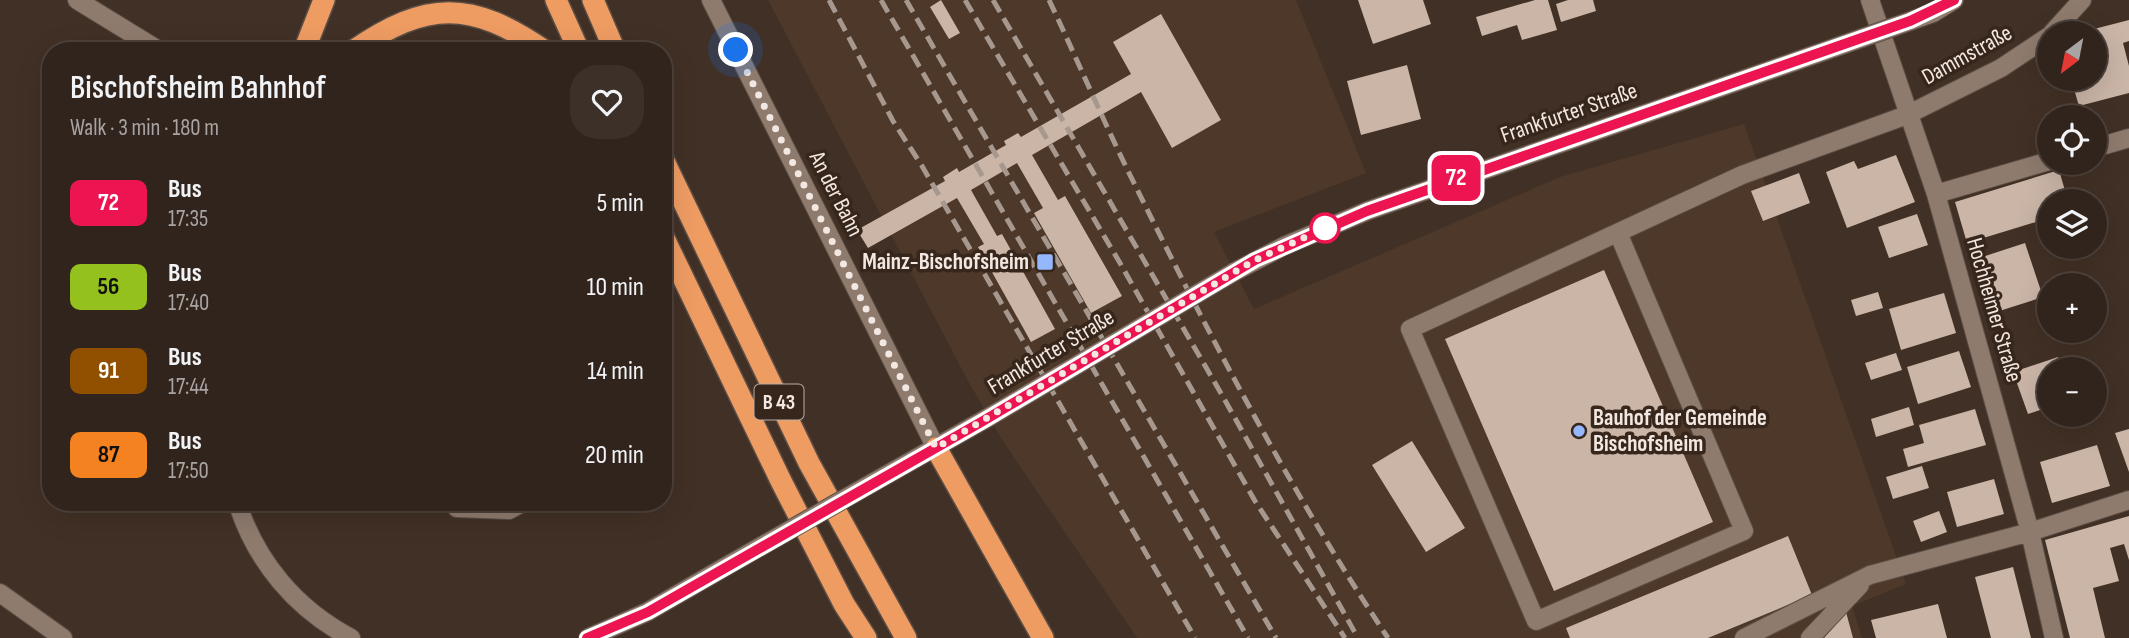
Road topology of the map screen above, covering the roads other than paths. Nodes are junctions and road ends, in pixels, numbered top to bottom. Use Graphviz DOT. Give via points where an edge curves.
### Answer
graph roads {
  1 [pos="77,0"];
  2 [pos="324,0"];
  3 [pos="556,0"];
  4 [pos="593,0"];
  5 [pos="711,0"];
  6 [pos="1870,0"];
  7 [pos="1954,0"];
  8 [pos="2082,0"];
  9 [pos="2063,21"];
  10 [pos="145,42"];
  11 [pos="308,42"];
  12 [pos="366,42"];
  13 [pos="532,42"];
  14 [pos="575,42"];
  15 [pos="611,42"];
  16 [pos="2037,44"];
  17 [pos="1907,115"];
  18 [pos="2129,138"];
  19 [pos="2107,144"];
  20 [pos="2037,165"];
  21 [pos="672,178"];
  22 [pos="1936,194"];
  23 [pos="1619,235"];
  24 [pos="672,255"];
  25 [pos="936,448"];
  26 [pos="2129,500"];
  27 [pos="241,511"];
  28 [pos="2030,532"];
  29 [pos="1870,575"];
  30 [pos="0,593"];
  31 [pos="63,638"];
  32 [pos="351,638"];
  33 [pos="588,638"];
  34 [pos="866,638"];
  35 [pos="906,638"];
  36 [pos="1043,638"];
  37 [pos="1744,638"];
  38 [pos="1810,638"];
  39 [pos="2054,638"];
  1 -- 10 [label="street"];
  2 -- 11 [label="highway"];
  3 -- 14 [label="highway"];
  4 -- 15 [label="highway"];
  5 -- 25 [label="street, An der Bahn"];
  6 -- 17 [label="street, Hochheimer Straße"];
  7 -- 25 [label="street, Frankfurter Straße, bridge" via="1933,13 1367,211 1284,246"];
  8 -- 9 [label="street, Dammstraße"];
  12 -- 13 [label="highway" via="401,18 451,7 499,20"];
  16 -- 17 [label="street, Dammstraße" via="2001,68"];
  17 -- 22 [label="street, Hochheimer Straße"];
  17 -- 23 [label="street, Dammstraße" via="1742,176"];
  18 -- 19 [label="street"];
  20 -- 22 [label="street"];
  21 -- 35 [label="highway, B 43" via="808,463"];
  22 -- 28 [label="street, Hochheimer Straße"];
  23 -- 23 [label="street, Dammstraße" via="1410,329 1536,621 1744,531"];
  24 -- 34 [label="highway, B 43" via="781,481"];
  25 -- 33 [label="street, bridge" via="648,612"];
  25 -- 36 [label="highway"];
  26 -- 28 [label="street"];
  27 -- 32 [label="street" via="272,572 312,613"];
  28 -- 29 [label="street"];
  28 -- 39 [label="street, Hochheimer Straße"];
  29 -- 37 [label="street"];
  29 -- 38 [label="street"];
  30 -- 31 [label="street"];
}
